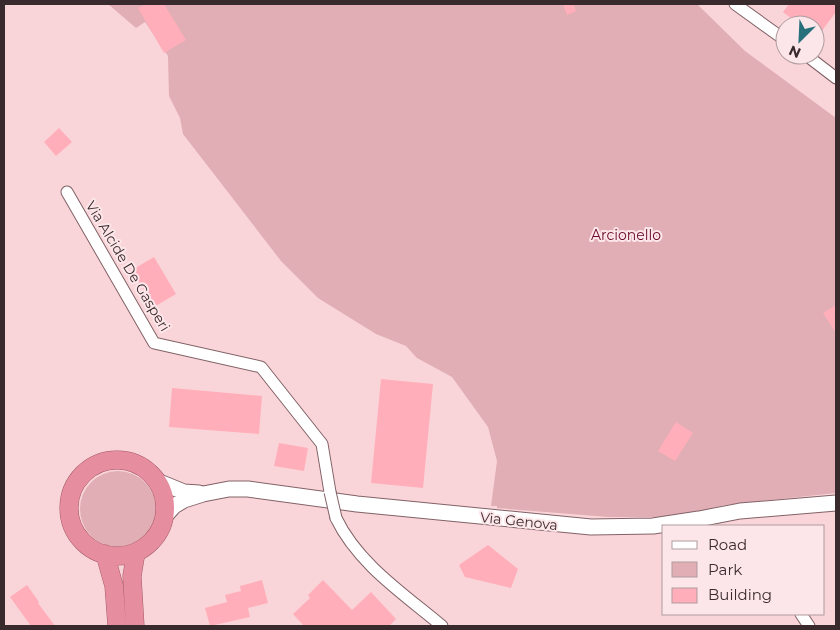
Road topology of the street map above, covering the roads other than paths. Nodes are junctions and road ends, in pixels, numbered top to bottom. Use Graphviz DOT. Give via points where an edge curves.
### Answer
graph roads {
  1 [pos="735,4"];
  2 [pos="775,33"];
  3 [pos="819,65"];
  4 [pos="836,78"];
  5 [pos="67,192"];
  6 [pos="157,481"];
  7 [pos="203,494"];
  8 [pos="836,503"];
  9 [pos="165,516"];
  10 [pos="703,523"];
  11 [pos="662,525"];
  12 [pos="670,525"];
  13 [pos="136,552"];
  14 [pos="105,554"];
  15 [pos="802,615"];
  16 [pos="117,626"];
  17 [pos="135,626"];
  18 [pos="442,626"];
  19 [pos="808,626"];
  1 -- 2 [label="street"];
  3 -- 4 [label="street"];
  5 -- 18 [label="street, Via Alcide De Gasperi, bridge" via="154,343 260,366 322,444 336,518 356,551"];
  6 -- 7 [label="main road, Via Genova" via="184,492"];
  6 -- 9 [label="highway" via="164,497"];
  6 -- 14 [label="highway, Via Genova" via="147,470 121,460 94,466 74,486 70,500 74,528 81,540"];
  7 -- 9 [label="main road, Via Genova" via="184,500"];
  7 -- 11 [label="main road, Via Genova" via="248,489 357,504 591,528"];
  8 -- 10 [label="main road, Via Genova" via="740,511"];
  9 -- 13 [label="highway, Via Genova" via="155,538"];
  10 -- 12 [label="main road, Via Genova"];
  13 -- 14 [label="highway, Via Genova" via="121,556"];
  13 -- 17 [label="highway" via="132,576"];
  14 -- 16 [label="highway" via="114,586"];
  15 -- 19 [label="street"];
}
